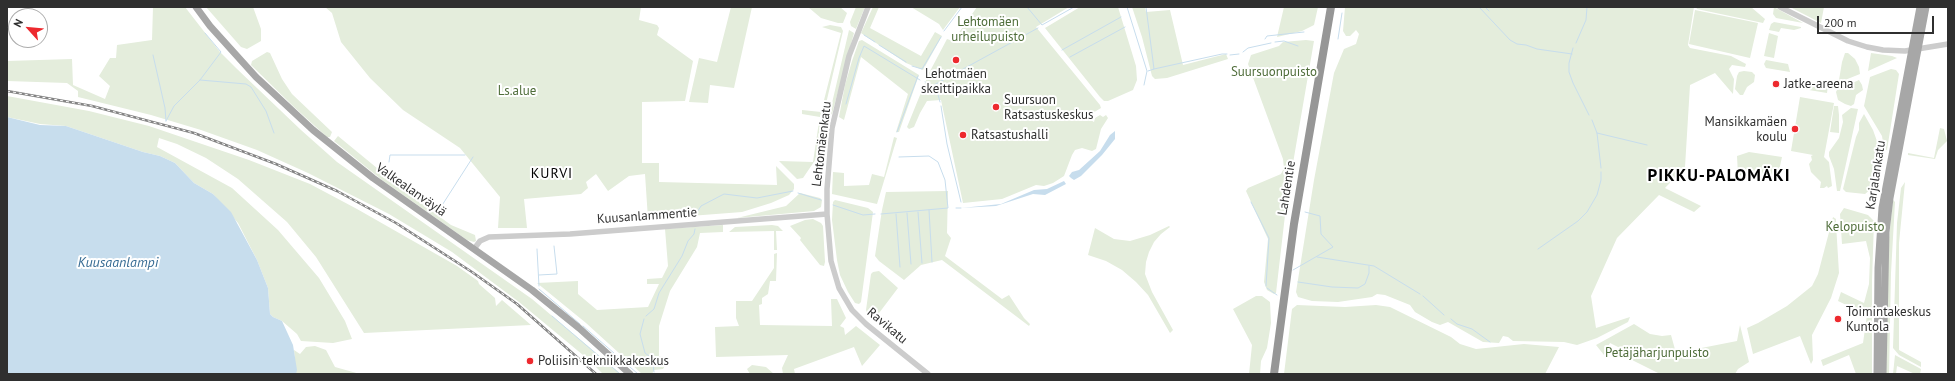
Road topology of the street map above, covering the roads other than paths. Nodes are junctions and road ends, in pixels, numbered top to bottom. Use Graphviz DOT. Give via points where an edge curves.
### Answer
graph roads {
  1 [pos="196,7"];
  2 [pos="868,7"];
  3 [pos="1332,7"];
  4 [pos="1780,7"];
  5 [pos="1920,7"];
  6 [pos="1926,7"];
  7 [pos="1948,44"];
  8 [pos="1915,50"];
  9 [pos="826,214"];
  10 [pos="474,249"];
  11 [pos="839,288"];
  12 [pos="630,374"];
  13 [pos="928,374"];
  14 [pos="1274,374"];
  15 [pos="1877,374"];
  16 [pos="1883,374"];
  1 -- 10 [label="main road, Valkealanväylä" via="252,73 304,122 373,178"];
  2 -- 9 [label="street, Lehtomäenkatu" via="849,56 834,121 828,165"];
  3 -- 14 [label="highway, Lahdentie" via="1294,224"];
  4 -- 8 [label="street" via="1859,45 1883,50"];
  5 -- 8 [label="main road, Karjalankatu"];
  6 -- 8 [label="main road, Karjalankatu"];
  7 -- 8 [label="street"];
  8 -- 15 [label="main road, Karjalankatu" via="1882,208 1878,268"];
  8 -- 16 [label="main road, Karjalankatu" via="1886,232"];
  9 -- 10 [label="street, Kuusanlammentie" via="570,234 489,237 480,241"];
  9 -- 11 [label="street, Lehtomäenkatu" via="831,261"];
  10 -- 12 [label="main road, Valkealanväylä" via="545,300"];
  11 -- 13 [label="street, Ravikatu" via="860,318"];
}
